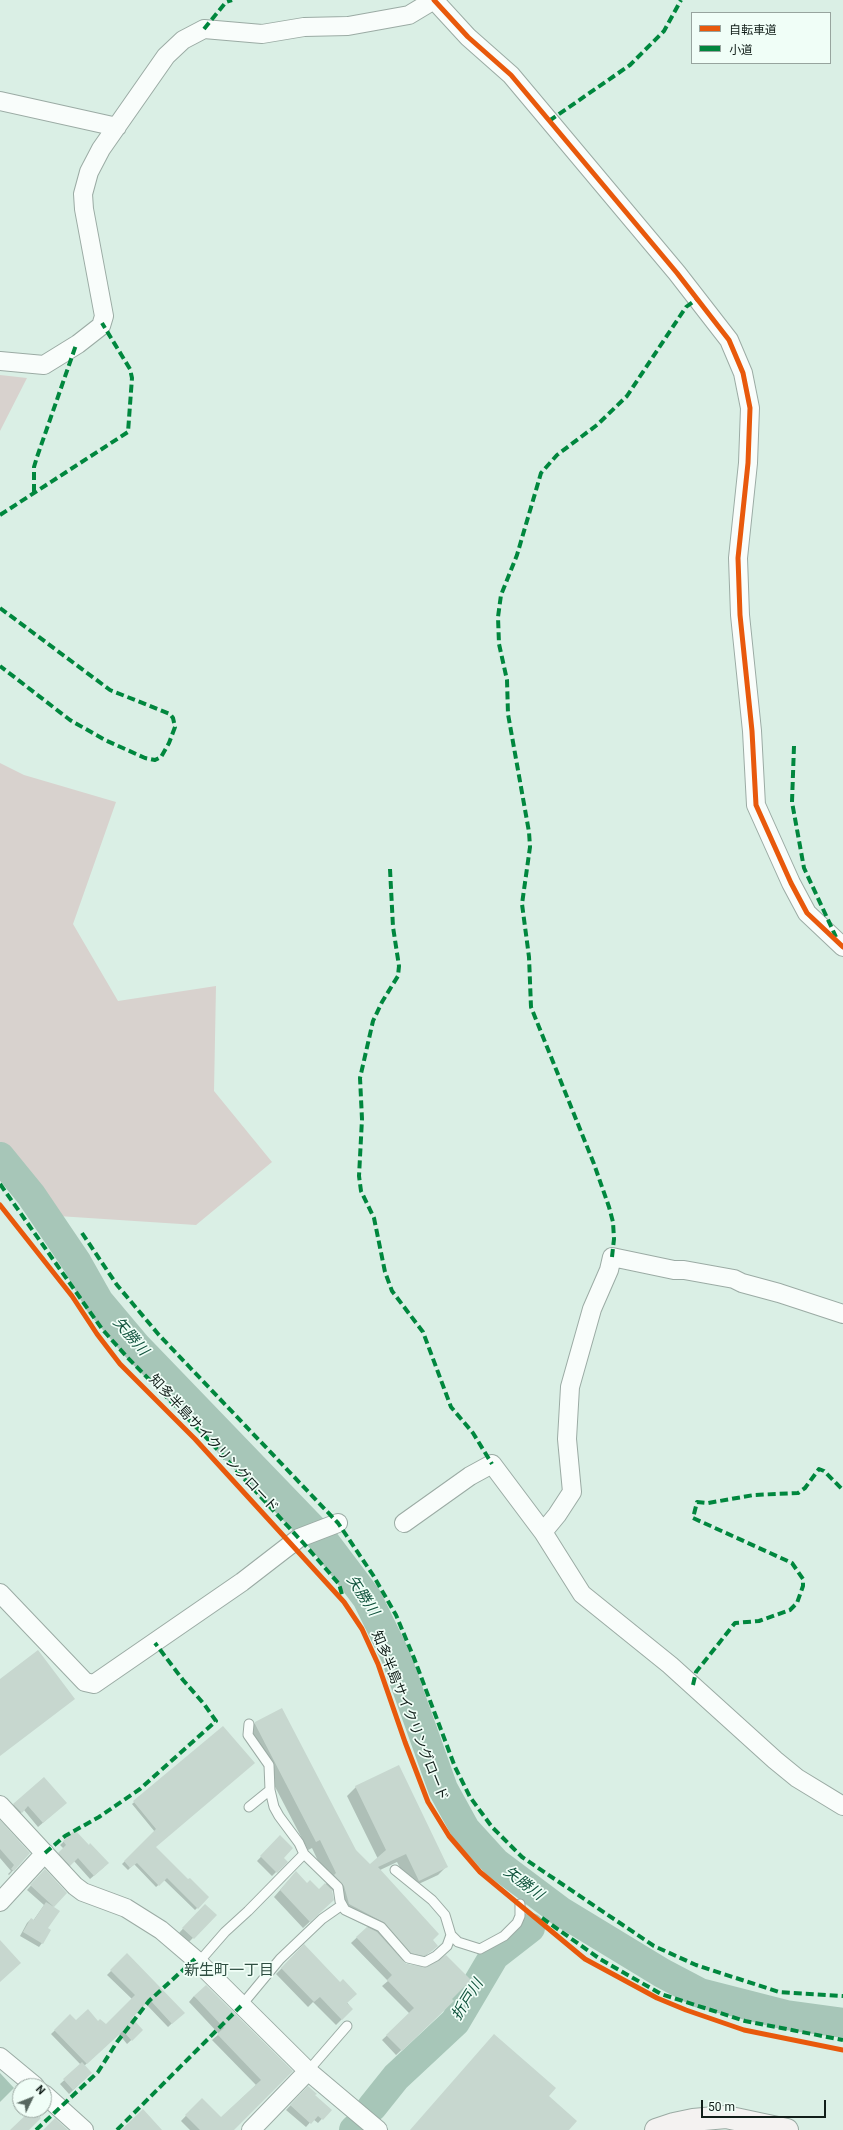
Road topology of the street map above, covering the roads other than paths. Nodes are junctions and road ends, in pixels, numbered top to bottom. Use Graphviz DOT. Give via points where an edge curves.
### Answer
graph roads {
  1 [pos="434,0"];
  2 [pos="0,100"];
  3 [pos="117,127"];
  4 [pos="0,361"];
  5 [pos="843,947"];
  6 [pos="843,1314"];
  7 [pos="338,1523"];
  8 [pos="404,1523"];
  9 [pos="543,1532"];
  10 [pos="0,1593"];
  11 [pos="249,1724"];
  12 [pos="270,1790"];
  13 [pos="0,1804"];
  14 [pos="843,1806"];
  15 [pos="249,1807"];
  16 [pos="45,1853"];
  17 [pos="304,1854"];
  18 [pos="395,1870"];
  19 [pos="0,1902"];
  20 [pos="520,1904"];
  21 [pos="342,1905"];
  22 [pos="451,1935"];
  23 [pos="198,1963"];
  24 [pos="240,2006"];
  25 [pos="347,2026"];
  26 [pos="0,2057"];
  27 [pos="308,2071"];
  28 [pos="25,2078"];
  29 [pos="52,2101"];
  30 [pos="84,2130"];
  31 [pos="251,2130"];
  32 [pos="378,2130"];
  33 [pos="656,2130"];
  34 [pos="787,2130"];
  1 -- 3 [label="street" via="409,15 348,26 304,27 262,34 204,29 183,40 166,56"];
  1 -- 5 [label="street" via="468,37 511,75 677,273 729,340 743,373 750,408 748,463 738,558 740,615 752,731 756,805 807,913"];
  2 -- 3 [label="street"];
  3 -- 4 [label="street" via="89,172 83,194 104,316 101,326 44,365"];
  6 -- 9 [label="street" via="734,1279 612,1257 592,1309 570,1387 567,1439 572,1492"];
  7 -- 10 [label="street" via="303,1536 242,1582 94,1684 85,1682"];
  8 -- 9 [label="street" via="470,1476 492,1464"];
  9 -- 14 [label="street" via="582,1594 590,1602 670,1665 775,1760 798,1778"];
  11 -- 12 [label="lane" via="248,1735 269,1765"];
  12 -- 15 [label="lane"];
  12 -- 17 [label="lane" via="278,1816"];
  13 -- 16 [label="street"];
  16 -- 19 [label="street"];
  16 -- 23 [label="street" via="82,1892 126,1908 161,1930"];
  17 -- 21 [label="lane" via="338,1887"];
  17 -- 23 [label="lane" via="225,1932"];
  18 -- 22 [label="lane" via="432,1900 445,1915"];
  20 -- 22 [label="lane" via="517,1923 504,1936 480,1949 458,1942"];
  21 -- 22 [label="lane" via="355,1916 381,1927 408,1958 425,1962 447,1946"];
  21 -- 24 [label="lane" via="322,1919 280,1959"];
  23 -- 24 [label="street"];
  24 -- 27 [label="street"];
  25 -- 27 [label="lane"];
  26 -- 28 [label="street"];
  27 -- 31 [label="street"];
  27 -- 32 [label="street"];
  29 -- 30 [label="street"];
  33 -- 34 [label="street" via="687,2121 726,2117"];
}
